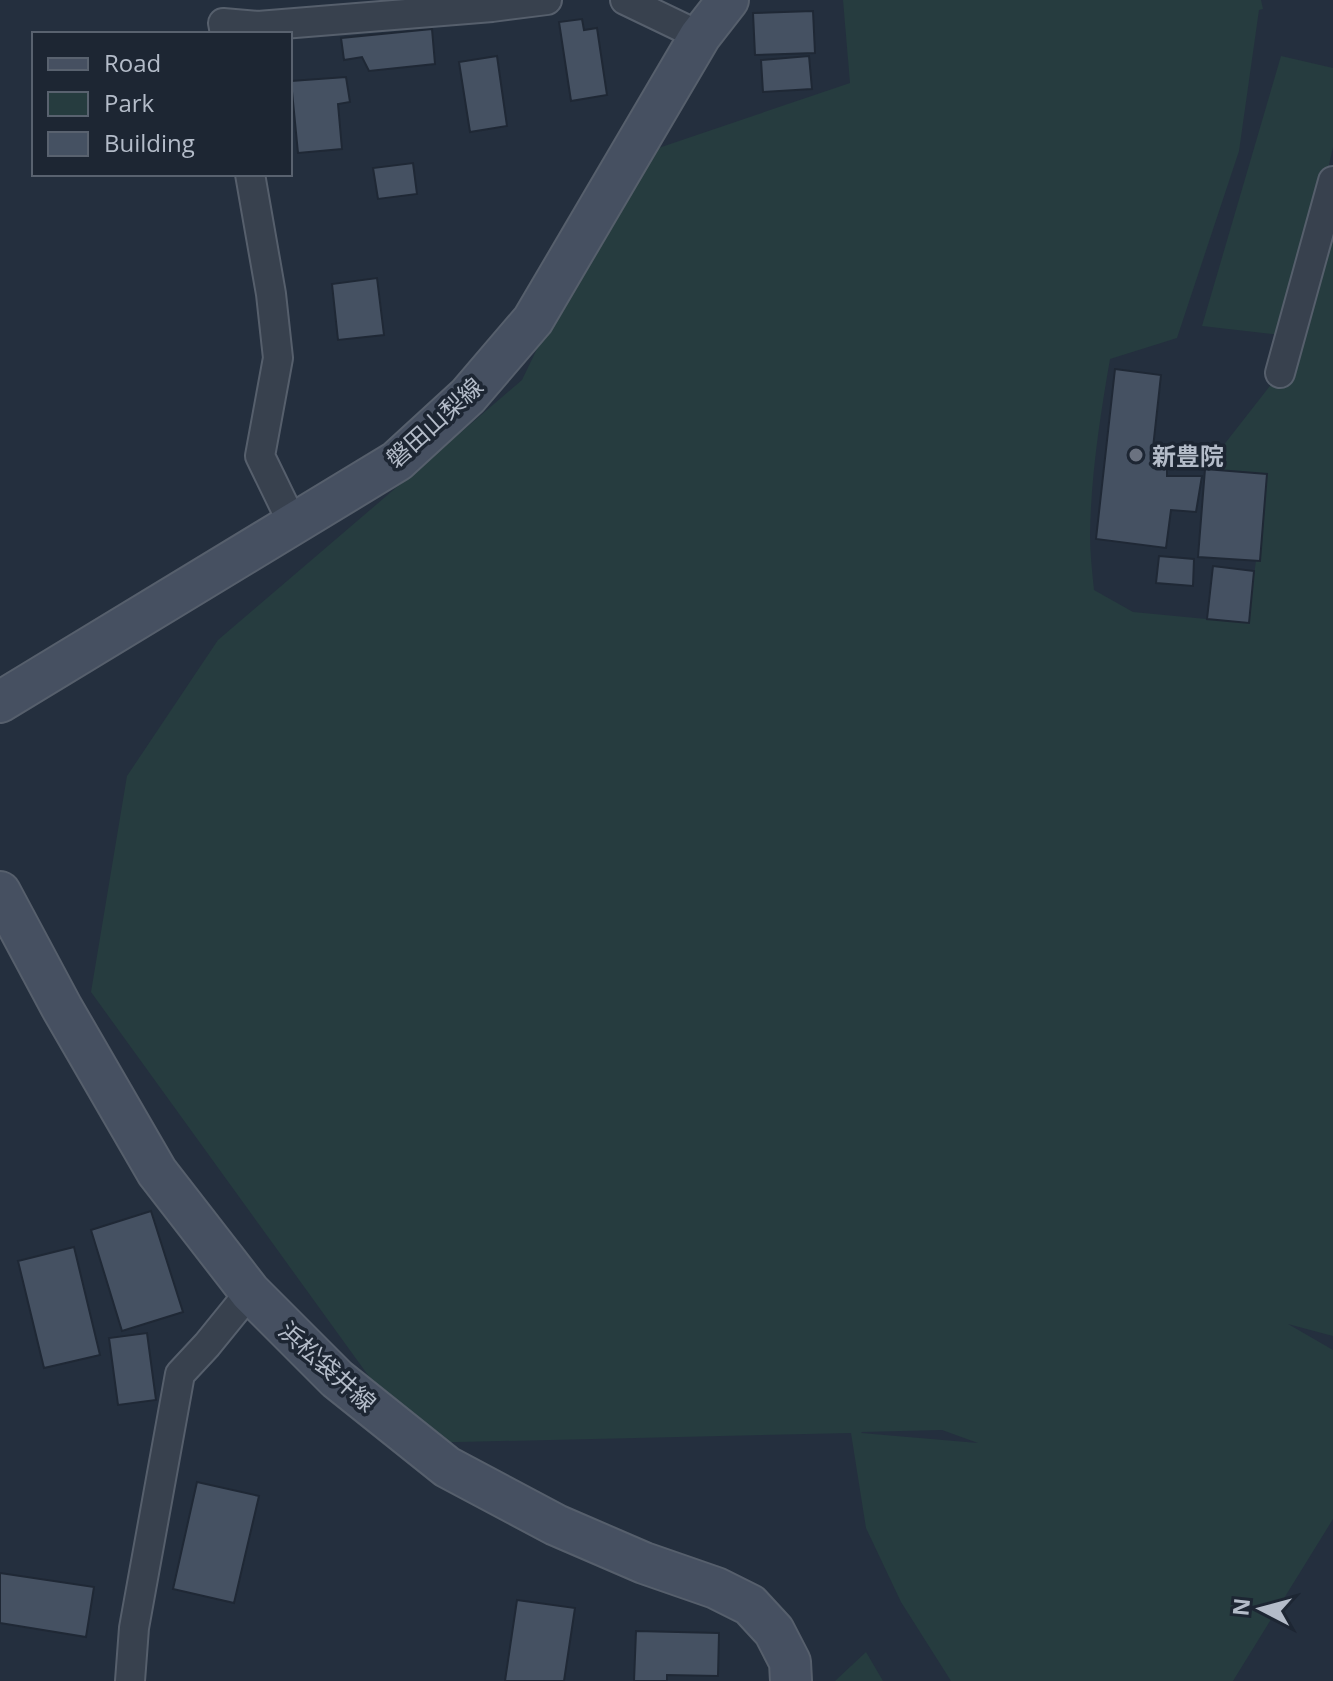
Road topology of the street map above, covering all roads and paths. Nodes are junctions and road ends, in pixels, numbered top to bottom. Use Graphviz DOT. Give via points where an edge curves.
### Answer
graph roads {
  1 [pos="547,0"];
  2 [pos="625,0"];
  3 [pos="728,0"];
  4 [pos="225,32"];
  5 [pos="700,36"];
  6 [pos="250,176"];
  7 [pos="1333,181"];
  8 [pos="1280,373"];
  9 [pos="293,524"];
  10 [pos="0,702"];
  11 [pos="0,892"];
  12 [pos="250,1292"];
  13 [pos="130,1681"];
  14 [pos="791,1681"];
  1 -- 4 [label="street" via="258,26 223,23"];
  2 -- 5 [label="street"];
  3 -- 5 [label="main road, 磐田山梨線"];
  5 -- 9 [label="main road, 磐田山梨線" via="533,320 468,396 397,461"];
  6 -- 9 [label="street" via="278,358 260,456"];
  7 -- 8 [label="street"];
  9 -- 10 [label="main road, 磐田山梨線"];
  11 -- 12 [label="main road, 浜松袋井線" via="157,1172"];
  12 -- 13 [label="street" via="180,1374 134,1628"];
  12 -- 14 [label="main road, 浜松袋井線" via="337,1379 447,1467 556,1525 750,1605 774,1631 790,1662"];
}
